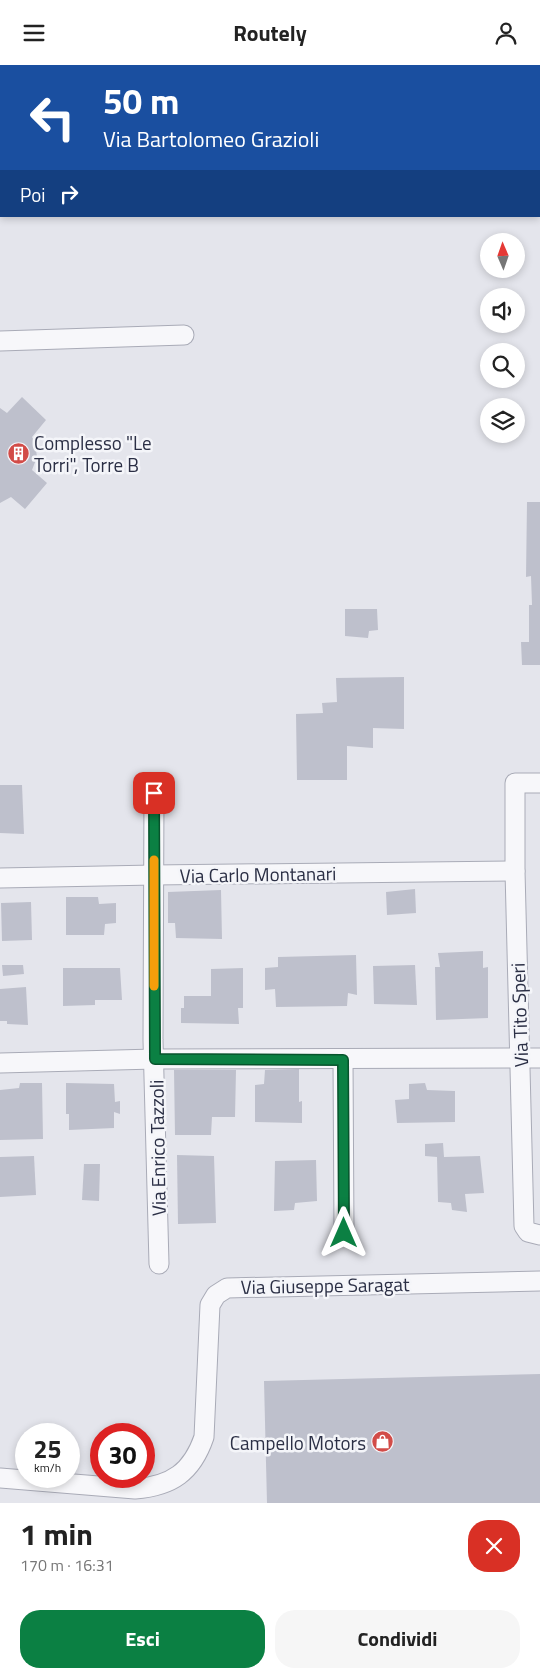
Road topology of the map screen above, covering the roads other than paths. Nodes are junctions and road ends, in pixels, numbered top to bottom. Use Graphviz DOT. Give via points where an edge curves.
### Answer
graph roads {
  1 [pos="184,335"];
  2 [pos="0,341"];
  3 [pos="540,783"];
  4 [pos="154,793"];
  5 [pos="515,871"];
  6 [pos="154,875"];
  7 [pos="0,878"];
  8 [pos="520,1058"];
  9 [pos="540,1058"];
  10 [pos="155,1059"];
  11 [pos="343,1060"];
  12 [pos="0,1063"];
  13 [pos="344,1233"];
  14 [pos="540,1235"];
  15 [pos="159,1263"];
  16 [pos="540,1281"];
  17 [pos="0,1478"];
  1 -- 2 [label="street"];
  3 -- 5 [label="street, Via Tito Speri" via="515,783"];
  4 -- 6 [label="street, Via Enrico Tazzoli"];
  5 -- 6 [label="street, Via Carlo Montanari"];
  5 -- 8 [label="street, Via Tito Speri"];
  6 -- 7 [label="street, Via Carlo Montanari"];
  6 -- 10 [label="street, Via Enrico Tazzoli"];
  8 -- 9 [label="street"];
  8 -- 11 [label="street"];
  8 -- 14 [label="street, Via Tito Speri" via="524,1226 528,1232"];
  10 -- 11 [label="street"];
  10 -- 12 [label="street"];
  10 -- 15 [label="street, Via Enrico Tazzoli"];
  11 -- 13 [label="street"];
  16 -- 17 [label="street, Via Giuseppe Saragat" via="227,1288 216,1295 210,1305 204,1437 198,1454 179,1475 153,1488 135,1489"];
}
